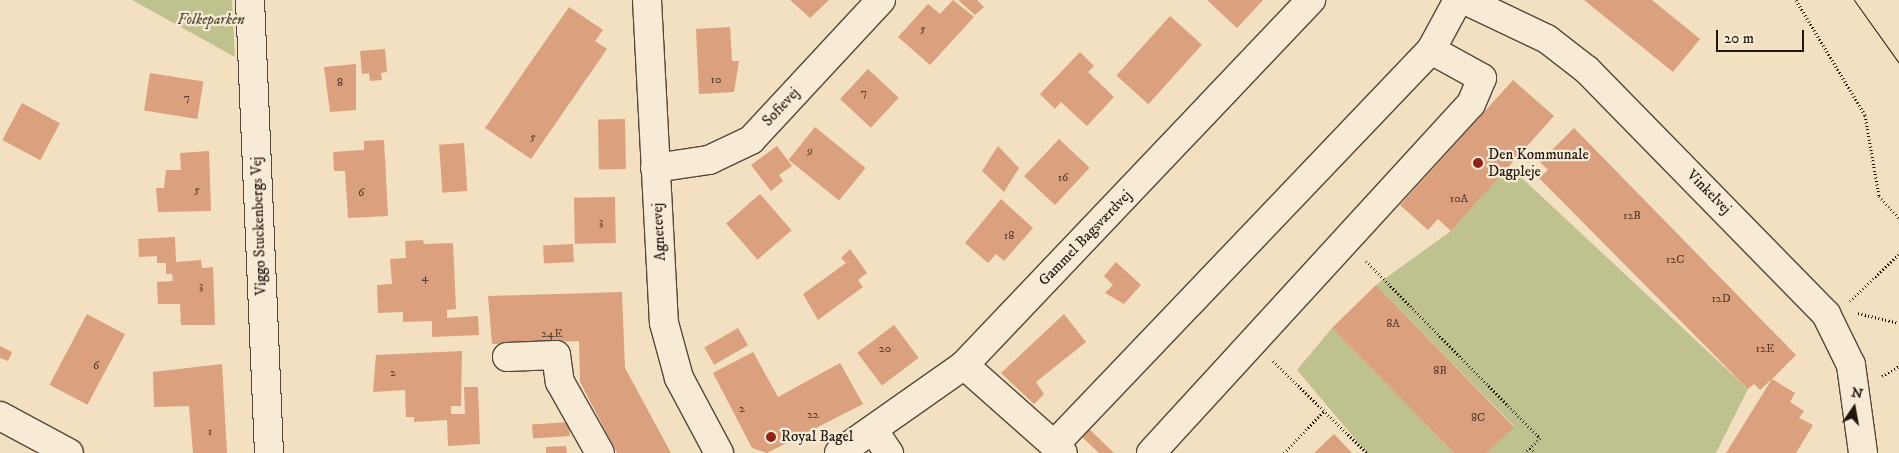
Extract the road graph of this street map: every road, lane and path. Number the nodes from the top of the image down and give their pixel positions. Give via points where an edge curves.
1 (250, 0) edge
2 (647, 0) edge
3 (881, 0) edge
4 (1311, 0) edge
5 (1458, 0) edge
6 (1465, 0) edge
7 (1796, 0) edge
8 (1431, 50) junction
9 (655, 168) junction
10 (1899, 218) edge
11 (1346, 240) junction
12 (1899, 254) edge
13 (1835, 315) junction
14 (1899, 323) edge
15 (1253, 341) junction
16 (507, 357) dead end
17 (964, 365) junction
18 (1324, 410) junction
19 (0, 416) edge
20 (882, 442) edge
21 (1530, 448) junction
22 (1058, 449) edge
23 (69, 453) edge
24 (269, 453) edge
25 (600, 453) edge
26 (719, 453) edge
27 (839, 453) edge
28 (1151, 453) edge
29 (1284, 453) edge
30 (1367, 453) edge
31 (1525, 453) edge
32 (1535, 453) edge
33 (1863, 453) edge

1 - 24 street, Viggo Stuckenbergs Vej
2 - 9 street, Agnetevej
3 - 9 street, Sofievej via 751,140 709,160
4 - 17 street, Gammel Bagsværdvej
5 - 8 street
6 - 13 street, Vinkelvej via 1546,39 1587,70
7 - 10 path via 1865,115 1879,196
8 - 11 street via 1482,78 1470,104
8 - 22 street
9 - 26 street, Agnetevej via 664,323 679,378
11 - 15 street
11 - 21 path via 1540,438
12 - 13 path
13 - 14 path
13 - 33 street, Vinkelvej via 1851,365
15 - 18 path
15 - 28 street
16 - 25 street via 556,355 560,382
17 - 20 street, Gammel Bagsværdvej
17 - 22 street
18 - 29 path
18 - 30 path
19 - 23 street
20 - 27 street, Gammel Bagsværdvej
21 - 31 path
21 - 32 path

